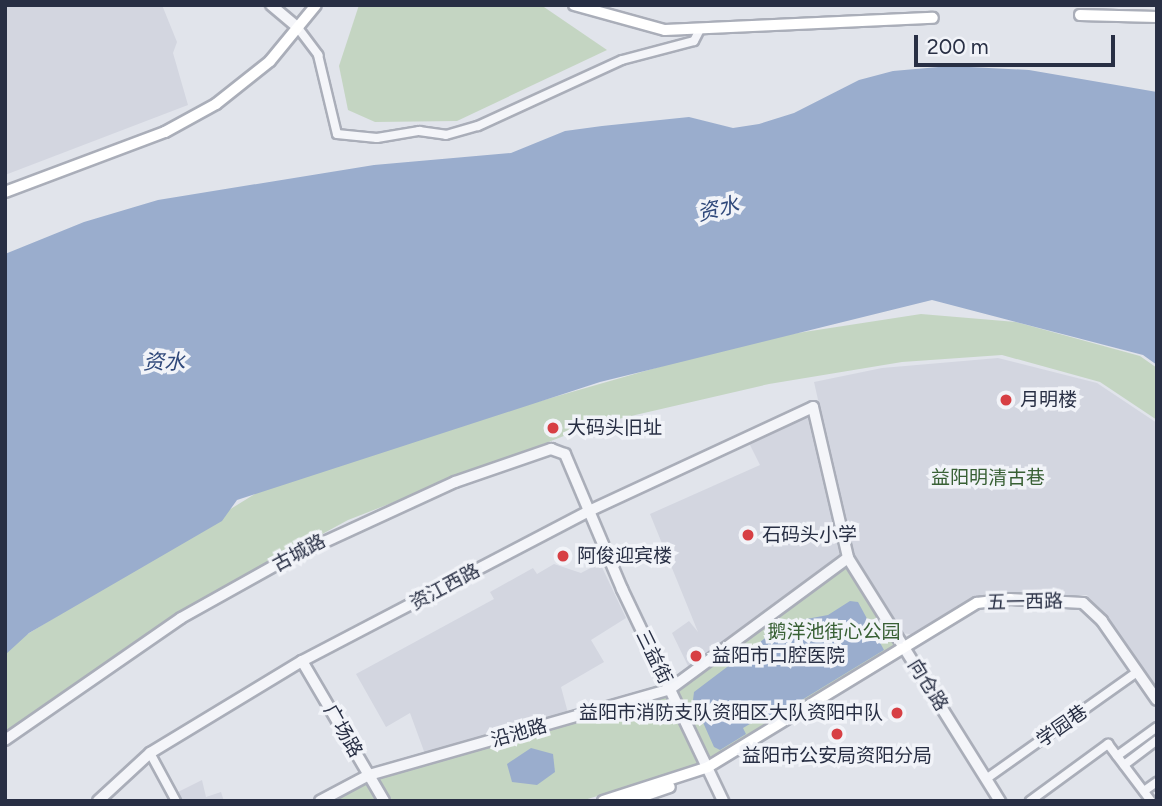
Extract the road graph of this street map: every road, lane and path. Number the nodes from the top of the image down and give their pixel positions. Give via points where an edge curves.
1 (271, 5) edge
2 (316, 5) edge
3 (574, 5) edge
4 (1080, 15) dead end
5 (1157, 17) edge
6 (933, 18) dead end
7 (298, 28) junction
8 (699, 31) junction
9 (5, 191) edge
10 (813, 407) joint
11 (589, 511) junction
12 (848, 558) junction
13 (1010, 600) joint
14 (907, 651) junction
15 (302, 662) junction
16 (1137, 673) junction
17 (670, 689) junction
18 (1157, 700) edge
19 (1157, 727) edge
20 (5, 740) edge
21 (1157, 740) edge
22 (150, 753) junction
23 (1117, 756) junction
24 (1124, 765) junction
25 (710, 770) junction
26 (369, 775) junction
27 (986, 779) junction
28 (1157, 782) edge
29 (1144, 792) junction
30 (98, 801) edge
31 (176, 801) edge
32 (320, 801) edge
33 (384, 801) edge
34 (603, 801) edge
35 (629, 801) edge
36 (723, 801) edge
37 (1000, 801) edge
38 (1030, 801) edge
39 (1151, 801) edge

1 - 7 street
2 - 7 main road
3 - 8 main road via 633,24
4 - 5 main road
6 - 8 main road
7 - 8 street via 318,55 337,134 377,138 419,131 446,135 478,126 622,60 694,41
7 - 9 main road via 243,85 191,119
10 - 11 street, 资江西路
10 - 12 street, 向仓路
11 - 15 street, 资江西路
11 - 17 street, 三益街
11 - 20 street, 古城路 via 560,451 543,452 455,482 339,532 181,618
12 - 14 street, 向仓路
12 - 17 street, 沿池路
13 - 14 main road, 五一西路 via 977,603
13 - 16 street, 五一西路 via 1083,603
14 - 25 main road, 五一西路
14 - 27 street, 向仓路
15 - 22 street, 资江西路
15 - 26 street, 广场路
16 - 18 street, 五一西路
16 - 27 street, 学园巷
17 - 25 street, 三益街
17 - 26 street, 沿池路
19 - 23 street
21 - 24 street
22 - 30 street, 资江西路
22 - 31 street
23 - 24 street
23 - 38 street via 1108,744
24 - 29 street
25 - 34 main road, 五一西路
25 - 35 main road
25 - 36 street, 三益街
26 - 32 street, 沿池路
26 - 33 street, 广场路
27 - 37 street, 向仓路
28 - 29 street
29 - 39 street

